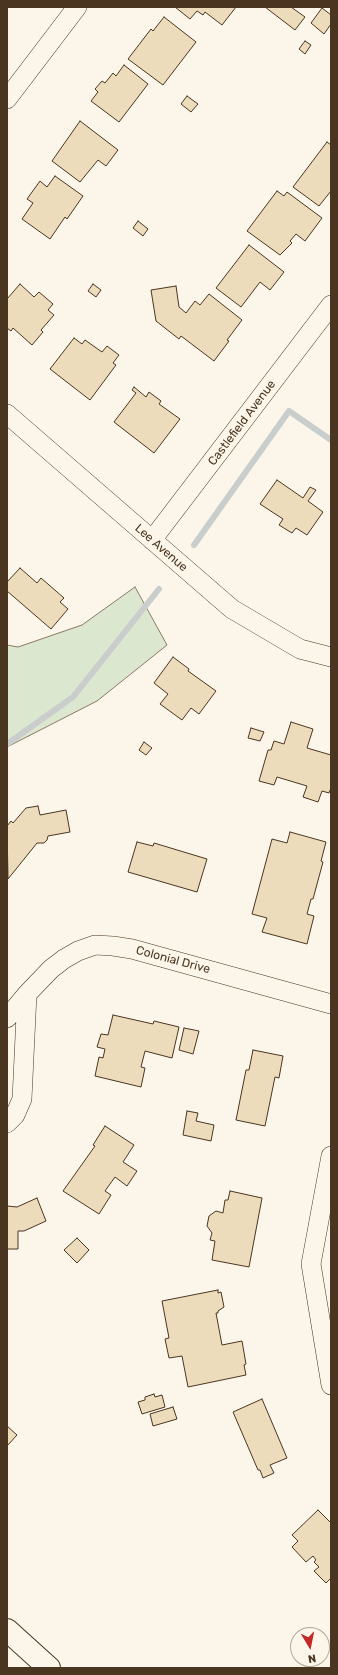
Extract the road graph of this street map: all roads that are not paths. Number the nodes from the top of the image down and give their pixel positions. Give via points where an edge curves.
1 (77, 7) edge
2 (7, 99) edge
3 (331, 305) edge
4 (7, 414) edge
5 (152, 540) junction
6 (331, 657) edge
7 (27, 994) junction
8 (331, 1004) edge
9 (7, 1018) edge
10 (7, 1123) edge
11 (331, 1156) edge
12 (331, 1385) edge
13 (7, 1630) edge
14 (49, 1668) edge

1 - 2 street
3 - 5 street, Castlefield Avenue
4 - 5 street, Lee Avenue
5 - 6 street, Lee Avenue via 232,608 300,649
7 - 8 street, Colonial Drive via 64,959 95,945 132,949
7 - 9 street, Colonial Drive
7 - 10 street via 22,1098 15,1115
11 - 12 street via 311,1264
13 - 14 main road

